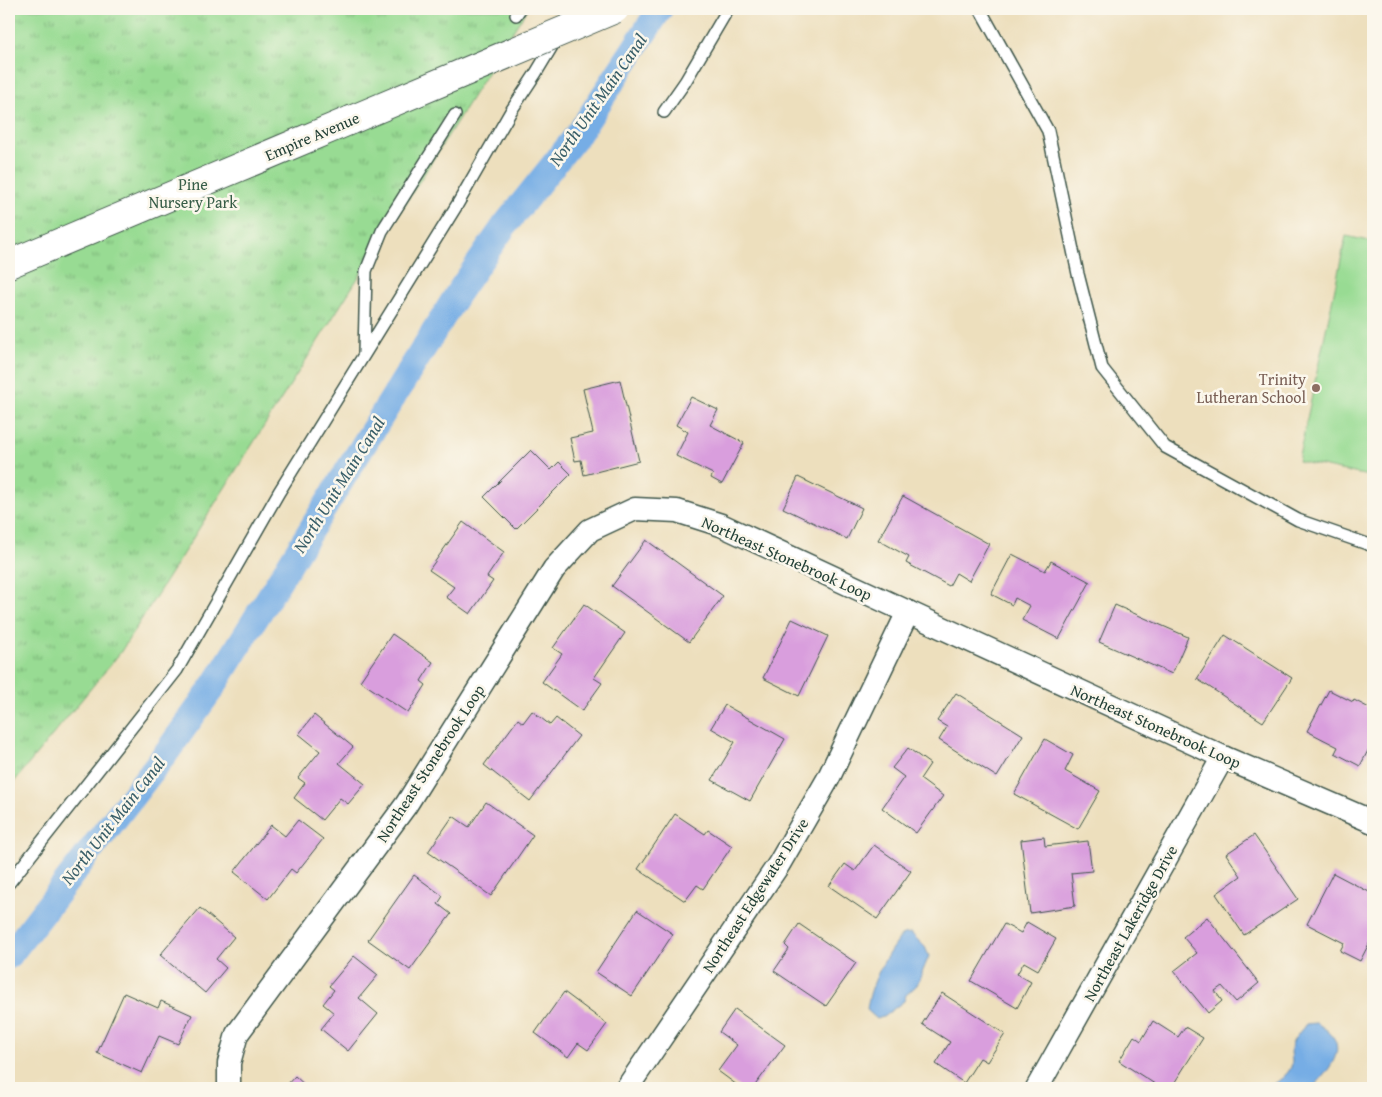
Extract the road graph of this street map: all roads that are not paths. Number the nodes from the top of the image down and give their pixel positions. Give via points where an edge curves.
1 (615, 9) edge
2 (728, 9) edge
3 (980, 9) edge
4 (569, 17) dead end
5 (664, 112) dead end
6 (455, 115) dead end
7 (9, 264) edge
8 (364, 355) junction
9 (1373, 546) edge
10 (908, 612) junction
11 (1224, 757) junction
12 (1373, 822) edge
13 (9, 883) edge
14 (230, 1088) edge
15 (627, 1088) edge
16 (1037, 1088) edge

1 - 7 highway, Empire Avenue, bridge
2 - 5 lane
3 - 9 lane via 1048,131 1078,274 1102,368 1165,448 1298,520
4 - 8 lane
6 - 8 lane via 382,231 366,271
8 - 13 lane via 279,492 177,670
10 - 11 street, Northeast Stonebrook Loop
10 - 14 street, Northeast Stonebrook Loop via 722,525 677,511 635,508 590,530 554,569 406,805 237,1034 230,1063
10 - 15 street, Northeast Edgewater Drive via 828,779 779,864
11 - 12 street, Northeast Stonebrook Loop
11 - 16 street, Northeast Lakeridge Drive

